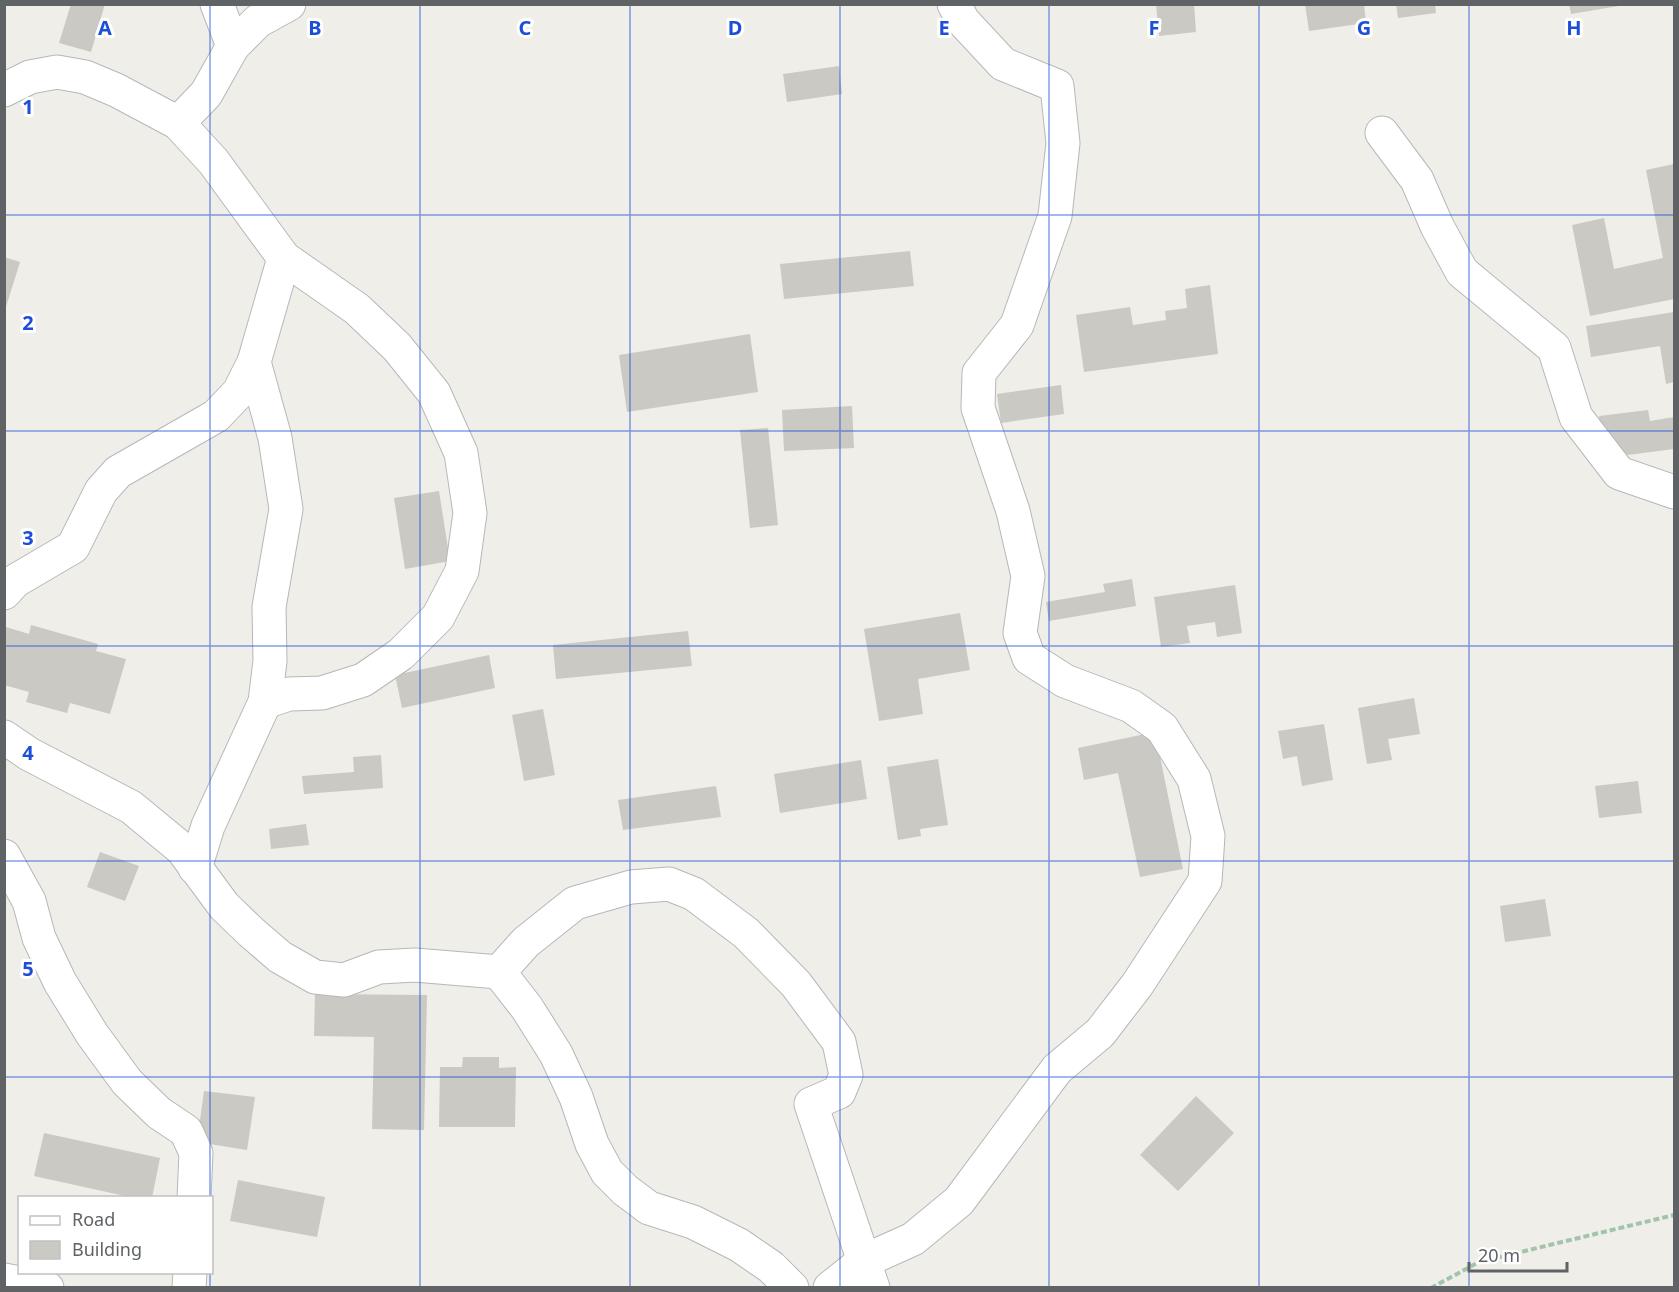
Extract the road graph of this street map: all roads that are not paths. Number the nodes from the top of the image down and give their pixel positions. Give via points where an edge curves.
1 (216, 4) edge
2 (289, 4) edge
3 (954, 4) edge
4 (233, 46) junction
5 (4, 90) edge
6 (178, 123) junction
7 (1382, 133) dead end
8 (284, 258) junction
9 (254, 362) junction
10 (1674, 492) edge
11 (4, 593) edge
12 (265, 702) junction
13 (4, 737) edge
14 (4, 856) edge
15 (195, 868) junction
16 (499, 972) junction
17 (194, 1196) edge
18 (869, 1274) edge
19 (4, 1280) edge
20 (47, 1287) edge
21 (792, 1287) edge
22 (830, 1287) edge

1 - 4 street
2 - 4 street via 258,21
3 - 18 street via 963,21 1003,64 1057,86 1063,143 1055,216 1017,325 979,373 978,408 1013,511 1028,576 1020,633 1029,658 1065,681 1131,706 1162,728 1194,779 1208,836 1205,881 1137,985 1100,1033 1057,1068 959,1201
4 - 6 street via 206,94
5 - 6 street via 30,77 57,72 85,76
6 - 8 street via 213,161
7 - 10 street via 1417,180 1462,272 1554,348 1576,417 1619,473
8 - 9 street
8 - 12 street via 357,309 397,347 434,393 461,453 470,513 462,571 438,617 401,654 363,680 322,693 289,694
9 - 11 street via 239,392 216,416 117,472 101,491 73,547 15,581
9 - 12 street via 275,438 286,509 269,607 270,660
12 - 15 street via 208,826
13 - 15 street via 28,754 131,807 182,849
14 - 17 street via 29,902 39,938 60,982 92,1034 127,1082 159,1113 186,1131 196,1153
15 - 16 street via 224,906 251,932 280,957 315,977 344,980 379,968 415,965
16 - 18 street via 526,942 575,903 631,887 669,884 694,894 746,933 796,984 839,1042 846,1075 839,1092 811,1104
16 - 21 street via 556,1054 607,1172 649,1208 693,1222 739,1245
18 - 22 street
19 - 20 street

